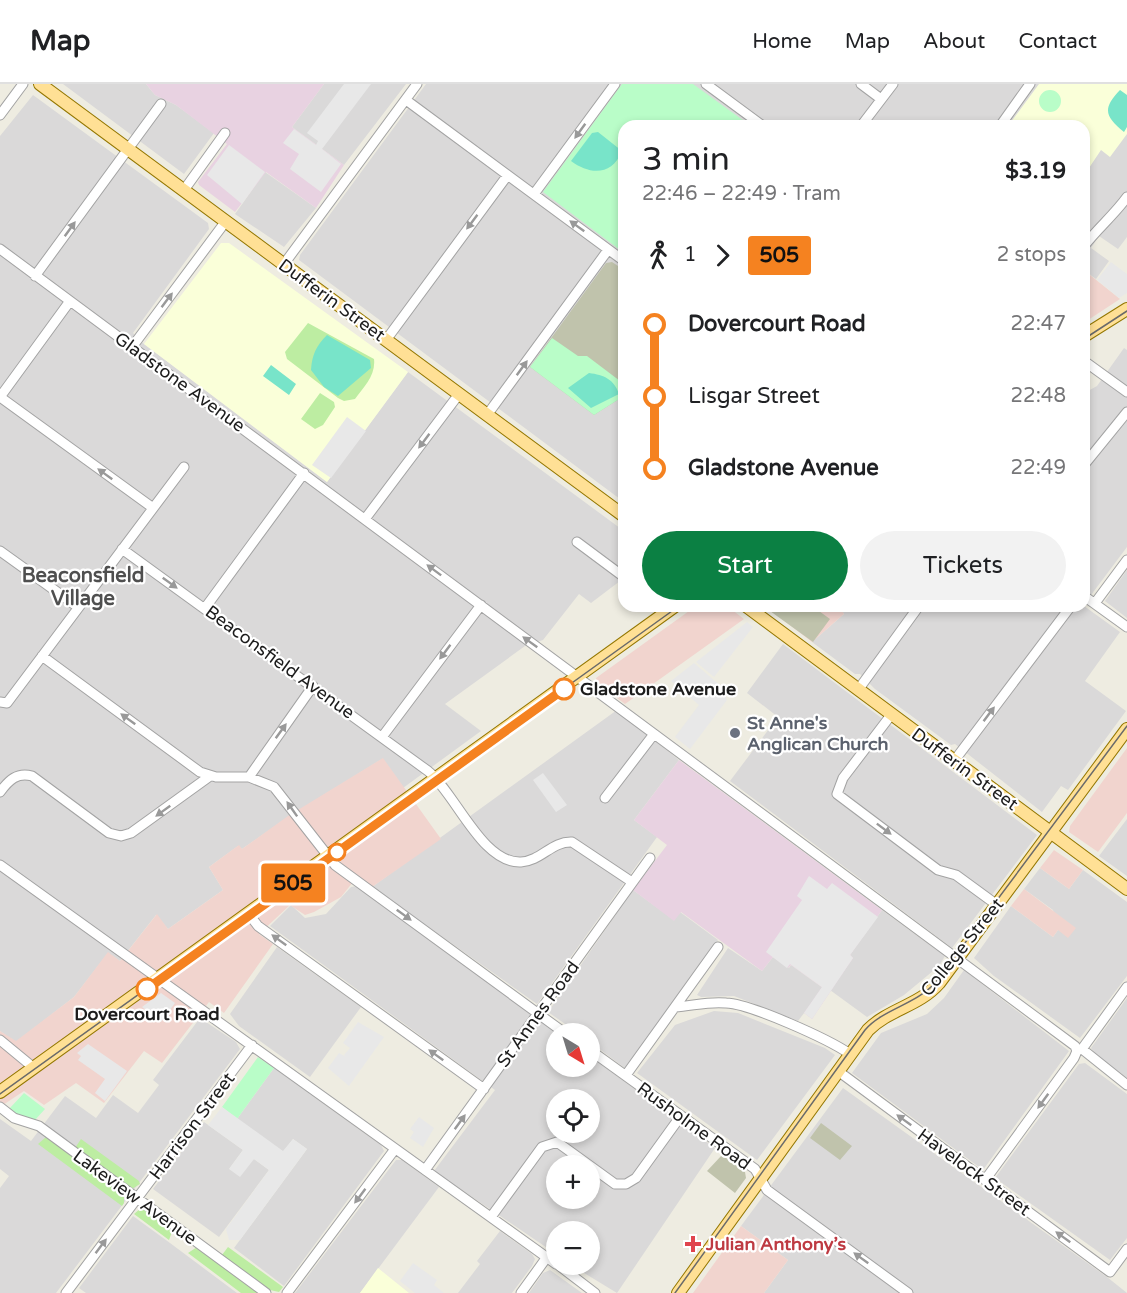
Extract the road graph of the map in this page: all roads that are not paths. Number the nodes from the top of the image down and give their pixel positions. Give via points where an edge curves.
1 (23, 84) edge
2 (40, 84) edge
3 (417, 84) edge
4 (615, 84) edge
5 (706, 84) edge
6 (861, 84) edge
7 (893, 84) edge
8 (1030, 84) edge
9 (881, 99) junction
10 (406, 100) junction
11 (162, 104) dead end
12 (0, 115) edge
13 (755, 120) edge
14 (865, 120) edge
15 (1004, 120) edge
16 (225, 133) dead end
17 (129, 149) junction
18 (507, 176) junction
19 (184, 190) junction
20 (534, 194) junction
21 (1127, 196) edge
22 (226, 221) junction
23 (1090, 238) edge
24 (0, 249) edge
25 (608, 250) junction
26 (618, 257) edge
27 (284, 264) junction
28 (36, 276) junction
29 (70, 301) junction
30 (1127, 309) edge
31 (1090, 332) edge
32 (386, 340) junction
33 (132, 347) junction
34 (1090, 365) edge
35 (1127, 392) edge
36 (459, 394) junction
37 (0, 397) edge
38 (1127, 412) edge
39 (487, 415) junction
40 (1090, 458) edge
41 (184, 467) dead end
42 (304, 473) junction
43 (153, 508) junction
44 (618, 512) edge
45 (366, 519) junction
46 (577, 542) dead end
47 (122, 549) junction
48 (0, 551) edge
49 (1127, 560) edge
50 (618, 573) edge
51 (1090, 600) edge
52 (1095, 603) junction
53 (481, 605) junction
54 (78, 607) junction
55 (205, 608) junction
56 (663, 612) edge
57 (754, 612) edge
58 (916, 612) edge
59 (1066, 612) edge
60 (1127, 627) edge
61 (42, 656) junction
62 (577, 676) junction
63 (313, 686) junction
64 (858, 690) junction
65 (4, 703) edge
66 (891, 715) junction
67 (1127, 729) edge
68 (654, 734) junction
69 (382, 737) junction
70 (954, 761) junction
71 (210, 776) junction
72 (249, 777) junction
73 (436, 778) junction
74 (0, 792) edge
75 (605, 798) dead end
76 (1051, 832) junction
77 (327, 856) junction
78 (650, 858) dead end
79 (0, 865) edge
80 (632, 882) junction
81 (1127, 889) edge
82 (997, 905) junction
83 (248, 913) junction
84 (718, 947) dead end
85 (958, 957) junction
86 (158, 978) junction
87 (1127, 987) edge
88 (675, 1007) junction
89 (538, 1014) junction
90 (551, 1023) edge
91 (0, 1040) edge
92 (252, 1045) junction
93 (1080, 1050) junction
94 (850, 1054) junction
95 (600, 1057) edge
96 (34, 1068) junction
97 (837, 1071) junction
98 (626, 1075) junction
99 (1127, 1085) edge
100 (484, 1089) junction
101 (0, 1092) edge
102 (0, 1107) edge
103 (680, 1117) junction
104 (395, 1149) junction
105 (425, 1170) junction
106 (760, 1179) junction
107 (985, 1180) junction
108 (137, 1199) junction
109 (491, 1217) junction
110 (1127, 1249) edge
111 (546, 1256) edge
112 (546, 1258) edge
113 (571, 1275) edge
114 (66, 1293) edge
115 (266, 1293) edge
116 (287, 1293) edge
117 (521, 1293) edge
118 (595, 1293) edge
119 (678, 1293) edge
120 (908, 1293) edge

1 - 12 street
2 - 17 main road, Dufferin Street
3 - 10 street
4 -> 20 street
5 - 13 street
6 - 9 street
7 - 9 street
8 - 15 street
9 - 14 street
10 - 18 street
10 - 27 street
11 - 17 street
16 - 19 street
17 - 19 main road, Dufferin Street
28 -> 17 street
18 - 20 street
18 -> 32 street
19 - 22 main road, Dufferin Street
25 -> 20 street
21 - 23 street
22 - 27 main road, Dufferin Street
33 -> 22 street
24 - 28 street, Gladstone Avenue
25 - 26 street
39 -> 25 street
27 - 32 main road, Dufferin Street
28 - 29 street, Gladstone Avenue
29 - 33 street, Gladstone Avenue
29 - 37 street
30 - 31 main road
32 - 36 main road, Dufferin Street
33 - 42 street, Gladstone Avenue
34 - 35 street
36 - 39 main road, Dufferin Street
36 -> 45 street
43 -> 37 street
38 - 40 street
39 - 44 main road, Dufferin Street
41 - 43 street
42 - 45 street, Gladstone Avenue
42 - 55 street
43 - 47 street
53 -> 45 street, Gladstone Avenue
46 - 50 street
47 - 54 street
47 -> 55 street, Beaconsfield Avenue
48 - 54 street
49 - 52 street
51 - 52 street
52 - 60 street
62 -> 53 street, Gladstone Avenue
53 -> 69 street
54 - 61 street
55 - 63 street, Beaconsfield Avenue
56 - 62 main road
57 - 64 main road, Dufferin Street
58 - 64 street
70 -> 59 street
61 - 65 street
71 -> 61 street
62 - 68 street, Gladstone Avenue
62 - 73 main road
63 - 69 street, Beaconsfield Avenue
72 -> 63 street
64 - 66 main road, Dufferin Street
66 - 70 main road, Dufferin Street
66 -> 82 street via 843,778 837,794 938,870 956,875
67 - 76 main road, College Street
68 - 75 street
68 - 85 street, Gladstone Avenue
69 - 73 street, Beaconsfield Avenue
70 - 76 main road, Dufferin Street
71 - 72 street
71 -> 74 street via 137,830 121,836 110,833 32,776 13,778
77 -> 72 street via 280,793
73 - 77 main road
73 - 80 street, Beaconsfield Avenue via 499,857 526,862 560,843 572,842
76 - 81 main road, Dufferin Street
76 - 82 main road, College Street
77 - 83 main road
77 -> 89 street
78 - 80 street, St Annes Road
79 - 86 street
80 - 89 street, St Annes Road
82 - 85 main road, College Street
83 - 86 main road
100 -> 83 street via 258,926
84 - 88 street
85 - 93 street, Gladstone Avenue
85 - 94 main road, College Street via 930,992 873,1025
86 - 92 street
86 - 96 main road
87 - 93 street
88 - 94 street via 718,1002 738,1005 831,1041
88 - 98 street
89 - 90 street
89 - 100 street, St Annes Road
91 - 96 street
92 - 104 street
92 - 108 street, Harrison Street
93 - 99 street, Gladstone Avenue
93 -> 107 street
94 - 97 main road, College Street
95 - 98 street, Rusholme Road
96 - 101 main road
97 - 106 main road, College Street
107 -> 97 street, Havelock Street
98 - 103 street, Rusholme Road
105 -> 100 street, St Annes Road
102 - 108 street, Lakeview Avenue via 21,1121 39,1126
103 - 106 street, Rusholme Road via 755,1169
103 - 109 street via 636,1178 626,1184 611,1182 557,1142 548,1143
104 - 105 street
104 -> 116 street
105 - 109 street
106 - 119 main road, College Street
120 -> 106 street, Rusholme Road via 766,1190
110 -> 107 street, Havelock Street via 1110,1272
114 -> 108 street, Harrison Street
108 - 115 street, Lakeview Avenue
109 - 111 street
112 - 117 street
113 - 118 street

